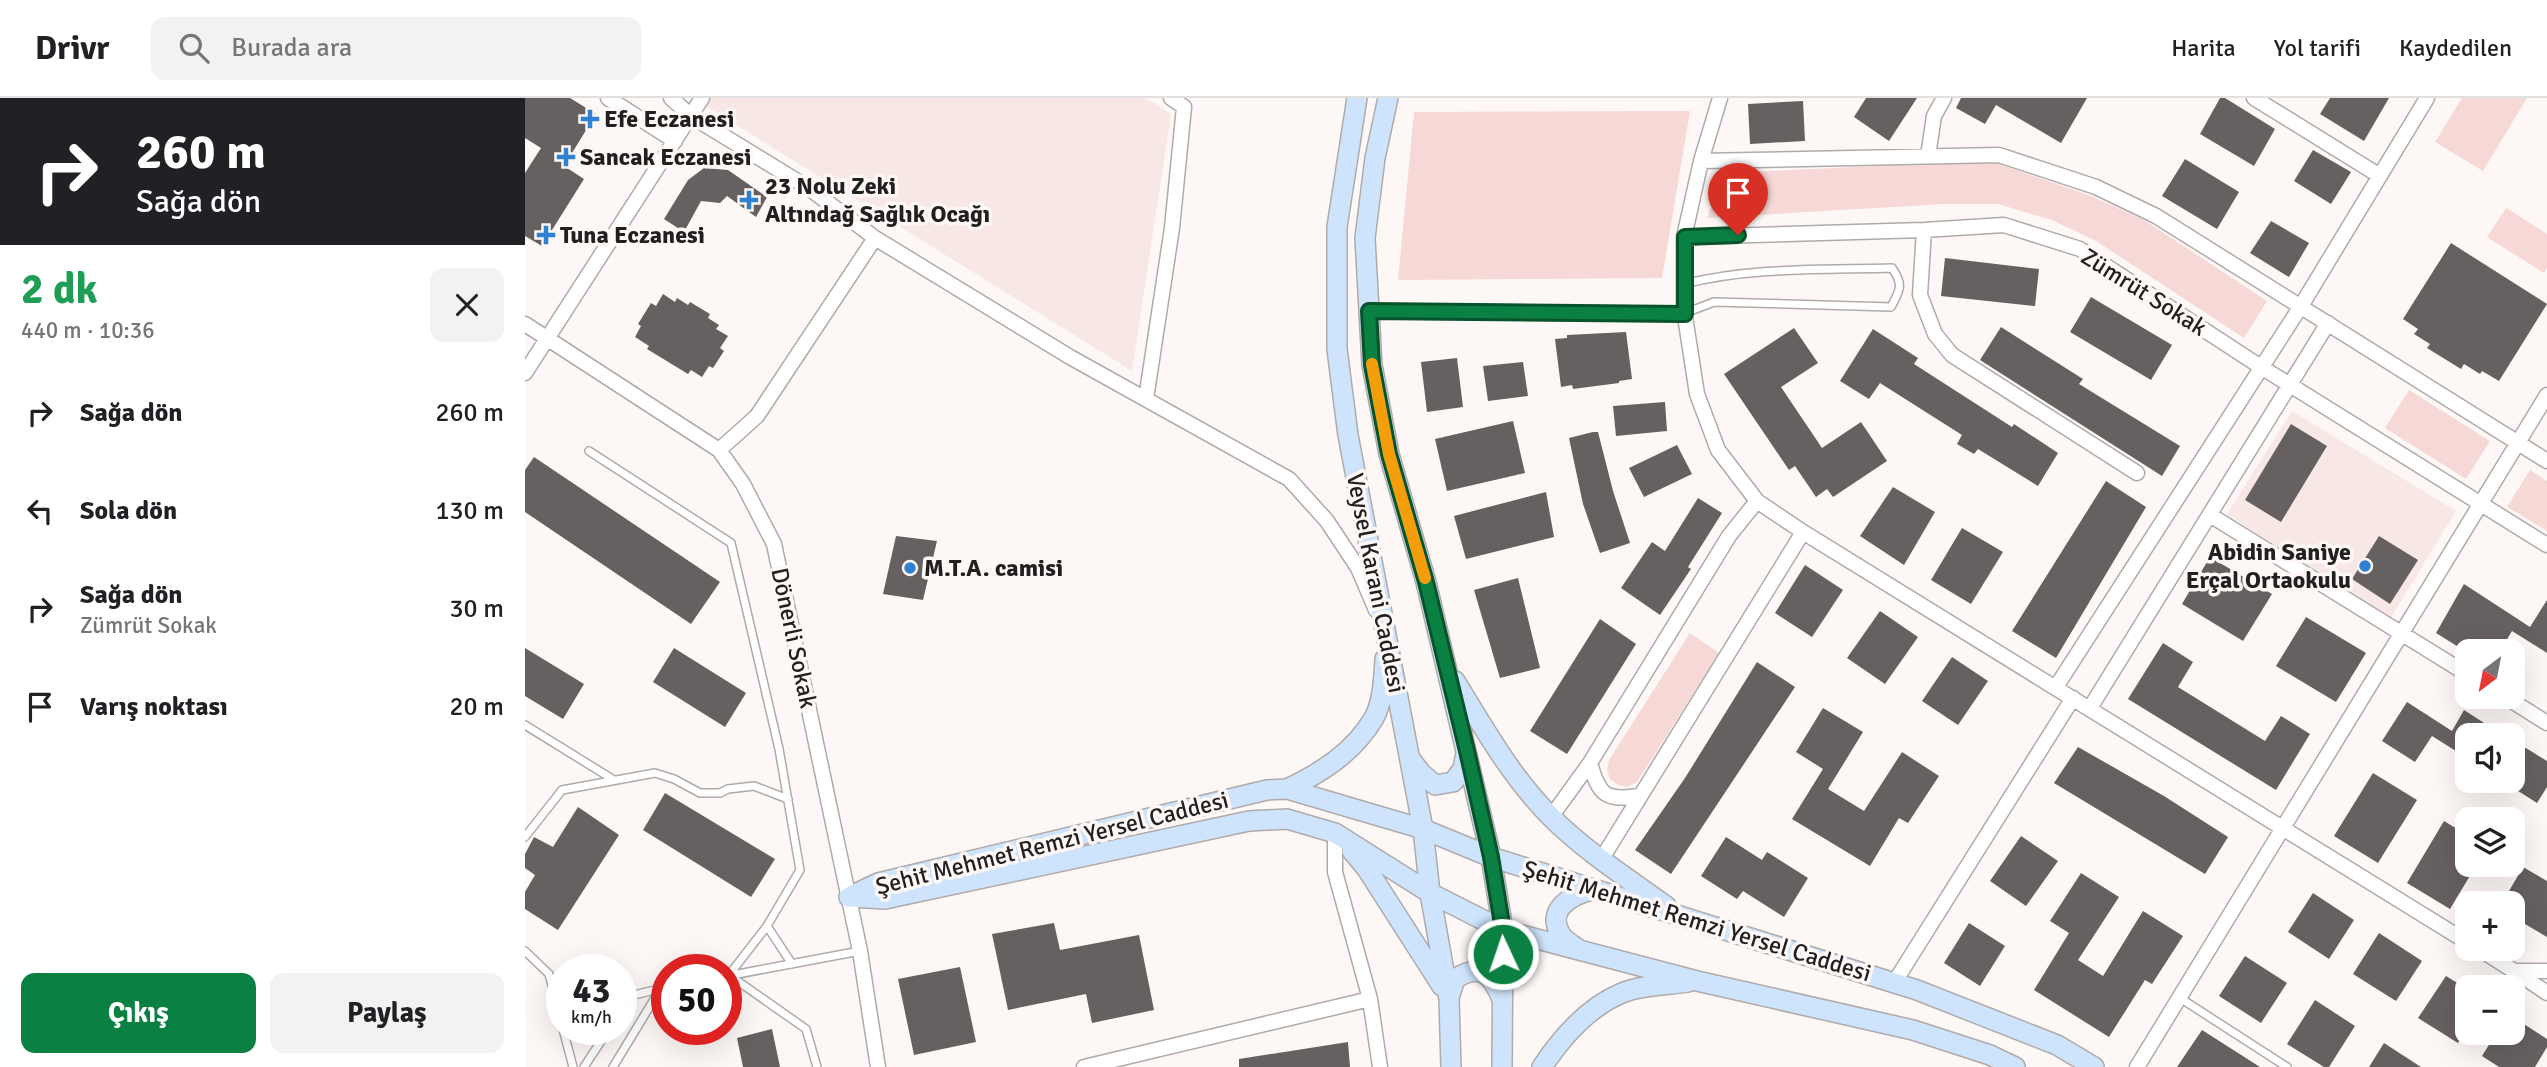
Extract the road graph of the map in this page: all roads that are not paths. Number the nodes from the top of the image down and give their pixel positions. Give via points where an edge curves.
1 (608, 98) edge
2 (671, 98) edge
3 (702, 98) edge
4 (1171, 98) edge
5 (1357, 98) edge
6 (1388, 98) edge
7 (1720, 98) edge
8 (1944, 98) edge
9 (2253, 98) edge
10 (2427, 98) edge
11 (691, 116) junction
12 (675, 141) junction
13 (1928, 156) junction
14 (1701, 161) junction
15 (2380, 176) junction
16 (1924, 230) junction
17 (1685, 237) junction
18 (875, 238) junction
19 (1684, 284) junction
20 (2301, 306) junction
21 (1369, 311) junction
22 (1685, 314) junction
23 (2328, 323) junction
24 (525, 324) edge
25 (547, 338) junction
26 (2261, 367) junction
27 (525, 373) edge
28 (2290, 385) junction
29 (2547, 395) edge
30 (1146, 399) junction
31 (2518, 443) junction
32 (719, 450) junction
33 (589, 451) dead end
34 (2547, 461) edge
35 (2137, 473) dead end
36 (1757, 501) junction
37 (2481, 505) junction
38 (2210, 515) junction
39 (1803, 532) junction
40 (2547, 545) edge
41 (2402, 634) junction
42 (1387, 637) junction
43 (1445, 664) junction
44 (2455, 667) edge
45 (2056, 687) junction
46 (2073, 698) junction
47 (2090, 708) junction
48 (2525, 709) edge
49 (2547, 723) edge
50 (525, 725) edge
51 (1467, 751) junction
52 (1409, 756) junction
53 (1590, 763) junction
54 (614, 780) junction
55 (1287, 789) junction
56 (1639, 796) junction
57 (787, 799) junction
58 (1551, 817) junction
59 (2284, 828) junction
60 (1423, 829) junction
61 (1335, 833) junction
62 (525, 837) edge
63 (1491, 857) junction
64 (1601, 860) junction
65 (1592, 890) junction
66 (1430, 893) junction
67 (849, 897) junction
68 (1678, 915) junction
69 (767, 926) junction
70 (1503, 930) junction
71 (2455, 935) edge
72 (1580, 950) junction
73 (525, 951) edge
74 (860, 951) junction
75 (742, 958) edge
76 (2498, 961) edge
77 (792, 964) junction
78 (546, 971) edge
79 (2514, 971) junction
80 (2547, 971) edge
81 (742, 973) edge
82 (1697, 981) junction
83 (1894, 983) junction
84 (742, 986) edge
85 (2547, 993) edge
86 (2180, 998) junction
87 (1370, 999) junction
88 (1449, 999) junction
89 (1503, 1000) junction
90 (651, 1007) edge
91 (567, 1045) edge
92 (599, 1045) edge
93 (1114, 1064) edge
94 (573, 1067) edge
95 (585, 1067) edge
96 (613, 1067) edge
97 (817, 1067) edge
98 (878, 1067) edge
99 (1084, 1067) edge
100 (1380, 1067) edge
101 (1451, 1067) edge
102 (1502, 1067) edge
103 (1542, 1067) edge
104 (2015, 1067) edge
105 (2094, 1067) edge
106 (2137, 1067) edge
107 (2287, 1067) edge

1 - 12 street
2 - 11 street
3 - 11 street
4 - 30 street via 1184,107 1172,228
5 - 42 main road, Veysel Karani Caddesi via 1337,227 1337,349 1348,435
6 - 21 main road, Veysel Karani Caddesi via 1365,238
7 - 14 street
8 - 13 street via 1934,116
9 - 15 street
10 - 15 street
11 - 12 street
11 - 18 street via 810,189
12 - 25 street
13 - 14 street
13 - 20 street via 1999,155 2096,187 2156,216
14 - 17 street
15 - 20 street
16 - 17 street, Zümrüt Sokak
16 - 26 street, Zümrüt Sokak via 2004,225 2080,249
16 - 35 street via 1920,295 1935,334 1952,355
17 - 19 street
18 - 30 street
18 - 32 street via 757,416
19 - 22 street
19 - 22 lane via 1771,271 1892,268 1900,279 1891,307 1714,302
20 - 23 street
20 - 26 street
21 - 22 street
21 - 43 main road, Veysel Karani Caddesi via 1372,365 1389,454
22 - 36 street via 1697,394 1718,450
23 - 28 street
23 - 31 street
24 - 25 street, Dönerli Sokak
25 - 27 street
25 - 32 street, Dönerli Sokak
26 - 28 street, Zümrüt Sokak
26 - 45 street
28 - 37 street, Zümrüt Sokak
28 - 38 street
29 - 31 street
30 - 42 street via 1289,479 1327,522 1357,568
31 - 34 street
31 - 37 street
32 - 67 street, Dönerli Sokak via 743,484 774,544
33 - 57 lane via 731,543
36 - 39 street
36 - 53 street via 1729,536
37 - 40 street, Zümrüt Sokak
37 - 41 street
38 - 41 street
38 - 47 street
39 - 45 street
39 - 56 street
41 - 44 street
41 - 59 street
42 - 52 main road, Veysel Karani Caddesi
42 - 55 main road via 1375,716 1347,752 1323,772
43 - 51 main road, Veysel Karani Caddesi
43 - 58 main road via 1504,762
45 - 46 street
46 - 47 street
46 - 83 street
47 - 59 street
48 - 49 street
50 - 54 lane
51 - 52 main road via 1463,769 1453,782 1435,785
51 - 63 main road, Veysel Karani Caddesi
52 - 60 main road, Veysel Karani Caddesi
53 - 56 street via 1596,785 1605,796
53 - 58 street
54 - 57 lane via 655,773 700,793 754,786
54 - 62 lane via 562,790
55 - 60 main road, Şehit Mehmet Remzi Yersel Caddesi
55 - 67 main road, Şehit Mehmet Remzi Yersel Caddesi via 1267,790 878,883
56 - 64 street
57 - 69 lane via 800,870
58 - 64 main road
59 - 71 street
59 - 86 street
60 - 63 main road, Şehit Mehmet Remzi Yersel Caddesi
60 - 66 main road, Veysel Karani Caddesi
61 - 66 main road, Şehit Mehmet Remzi Yersel Caddesi
61 - 67 main road, Şehit Mehmet Remzi Yersel Caddesi via 1287,819 1249,821 885,899
61 - 87 street via 1335,872
61 - 88 main road via 1367,869
63 - 65 main road, Şehit Mehmet Remzi Yersel Caddesi
63 - 70 main road, Veysel Karani Caddesi
64 - 68 main road
65 - 68 main road, Şehit Mehmet Remzi Yersel Caddesi
65 - 72 main road via 1574,894 1560,905 1556,920 1562,936
66 - 70 main road, Şehit Mehmet Remzi Yersel Caddesi
66 - 88 main road, Veysel Karani Caddesi
67 - 74 street, Dönerli Sokak
68 - 83 main road, Şehit Mehmet Remzi Yersel Caddesi
69 - 75 lane
69 - 77 lane
70 - 72 main road, Şehit Mehmet Remzi Yersel Caddesi
70 - 89 main road, Veysel Karani Caddesi
72 - 82 main road, Şehit Mehmet Remzi Yersel Caddesi
73 - 78 lane
74 - 77 lane
74 - 98 street, Dönerli Sokak
76 - 79 street
77 - 81 lane
79 - 80 street
79 - 85 street
82 - 103 main road via 1624,992 1587,1014
82 - 104 main road, Şehit Mehmet Remzi Yersel Caddesi via 1913,1030
83 - 105 main road, Şehit Mehmet Remzi Yersel Caddesi via 2057,1045
84 - 97 lane via 806,1029
86 - 106 street
86 - 107 lane
87 - 93 street
87 - 100 street
88 - 89 main road via 1455,979 1467,971 1482,971
88 - 101 main road, Veysel Karani Caddesi
89 - 102 main road, Veysel Karani Caddesi
90 - 96 lane
91 - 94 lane
92 - 95 lane
93 - 99 street

